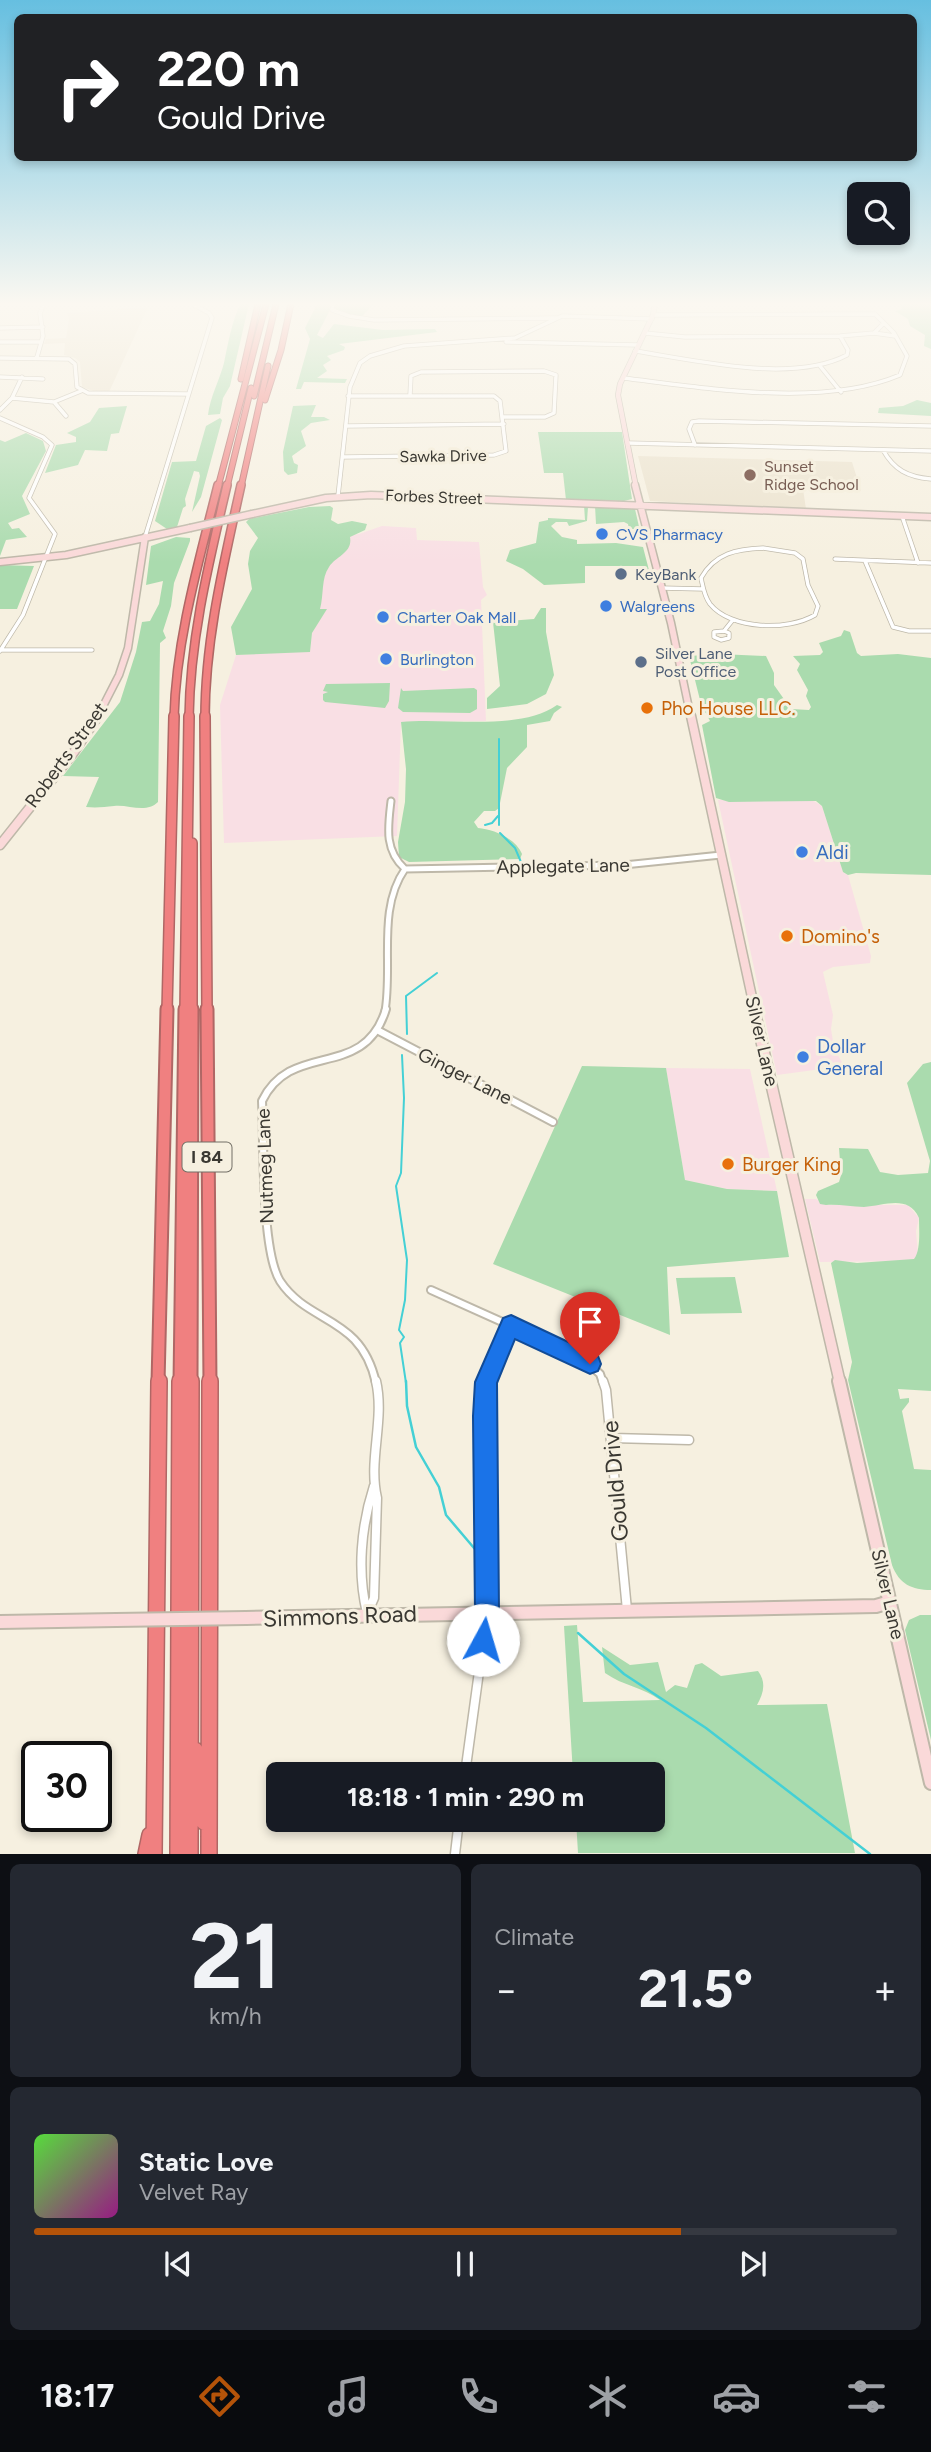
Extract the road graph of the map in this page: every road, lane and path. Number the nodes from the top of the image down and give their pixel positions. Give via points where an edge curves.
1 (16, 391) edge
2 (81, 391) joint
3 (189, 391) edge
4 (238, 391) edge
5 (245, 391) edge
6 (247, 391) edge
7 (250, 391) edge
8 (252, 391) edge
9 (262, 391) edge
10 (269, 391) edge
11 (349, 391) edge
12 (410, 391) edge
13 (555, 391) edge
14 (619, 391) edge
15 (750, 391) edge
16 (851, 391) edge
17 (841, 392) joint
18 (188, 394) junction
19 (410, 395) junction
20 (348, 396) junction
21 (12, 398) junction
22 (54, 402) junction
23 (0, 410) edge
24 (238, 413) junction
25 (66, 416) dead end
26 (503, 417) junction
27 (0, 418) edge
28 (255, 423) junction
29 (504, 424) junction
30 (346, 426) junction
31 (931, 426) edge
32 (628, 443) junction
33 (695, 445) junction
34 (884, 450) junction
35 (931, 451) edge
36 (342, 457) junction
37 (931, 479) edge
38 (338, 496) junction
39 (639, 504) junction
40 (902, 516) junction
41 (931, 517) edge
42 (145, 537) junction
43 (48, 558) junction
44 (835, 559) dead end
45 (865, 561) junction
46 (0, 562) edge
47 (918, 563) junction
48 (931, 563) edge
49 (662, 589) junction
50 (703, 589) junction
51 (732, 621) junction
52 (724, 631) dead end
53 (931, 631) edge
54 (92, 650) dead end
55 (1, 651) edge
56 (391, 801) dead end
57 (0, 845) edge
58 (721, 855) junction
59 (405, 869) junction
60 (377, 1030) junction
61 (553, 1122) dead end
62 (431, 1290) dead end
63 (511, 1326) junction
64 (612, 1438) junction
65 (689, 1440) dead end
66 (890, 1602) junction
67 (627, 1610) junction
68 (487, 1613) junction
69 (367, 1614) junction
70 (0, 1622) edge
71 (190, 1728) junction
72 (467, 1762) edge
73 (931, 1783) edge
74 (154, 1817) junction
75 (458, 1832) edge
76 (146, 1853) edge
77 (154, 1853) edge
78 (178, 1853) edge
79 (190, 1853) edge
80 (208, 1853) edge
81 (455, 1853) edge

1 - 21 street
2 - 18 street
2 - 22 street
3 - 18 street
4 - 24 highway
5 - 24 highway, I 84
6 - 24 highway
7 - 78 highway via 202,590 189,681
8 - 71 highway via 206,597 195,680
9 - 28 highway, I 84
10 - 28 highway
11 - 20 street
12 - 19 street
13 - 26 street via 554,413
14 - 32 main road, Silver Lane
15 - 17 street
16 - 17 street
18 - 42 street
19 - 20 street
19 - 26 street via 494,396 500,401
20 - 30 street
21 - 22 street
21 - 23 street
22 - 25 street
24 - 74 highway, I 84 via 190,593 175,697 157,1444
26 - 29 street, Sawka Drive
27 - 43 street via 52,445 29,498 55,534
28 - 80 highway, I 84 via 213,614 205,692 211,1541
29 - 30 street
29 - 36 street, Sawka Drive via 506,451 500,454
30 - 36 street
31 - 33 street via 699,421 692,422 689,429
32 - 33 street
32 - 39 main road, Silver Lane
33 - 34 street
34 - 35 street
34 - 37 street via 889,463 901,472
36 - 38 street
38 - 39 main road, Forbes Street
38 - 42 main road, Forbes Street, bridge
39 - 40 main road, Forbes Street
39 - 49 main road, Silver Lane
40 - 41 main road, Forbes Street
40 - 47 street
42 - 43 main road, Forbes Street
42 - 57 main road, Roberts Street via 128,648 116,683 96,720
43 - 46 main road, Forbes Street
43 - 55 street
44 - 45 street
45 - 47 street
45 - 53 street via 893,626
47 - 48 street
49 - 50 street
49 - 58 main road, Silver Lane
50 - 51 street via 715,611
50 - 51 street via 704,571 723,554 763,548 800,556 818,606 815,614 784,624
51 - 52 street
54 - 55 street
56 - 59 street via 390,854
58 - 59 street, Applegate Lane via 624,865
58 - 66 main road, Silver Lane
59 - 60 street via 390,891 388,992
60 - 61 street, Ginger Lane
60 - 69 street, Nutmeg Lane via 356,1050 275,1076 262,1101 274,1270 289,1293 344,1327 365,1348 377,1374 374,1598
62 - 63 street, Gould Drive
63 - 64 street, Gould Drive via 582,1358 600,1374
63 - 68 street via 484,1390
64 - 65 street
64 - 67 street, Gould Drive
66 - 67 main road, Simmons Road via 876,1606
66 - 73 main road, Silver Lane
67 - 68 main road, Simmons Road
68 - 69 main road, Simmons Road
68 - 72 street
69 - 70 main road, Simmons Road, bridge
71 - 79 highway
71 - 80 highway
74 - 76 highway
74 - 77 highway, I 84
75 - 81 street

